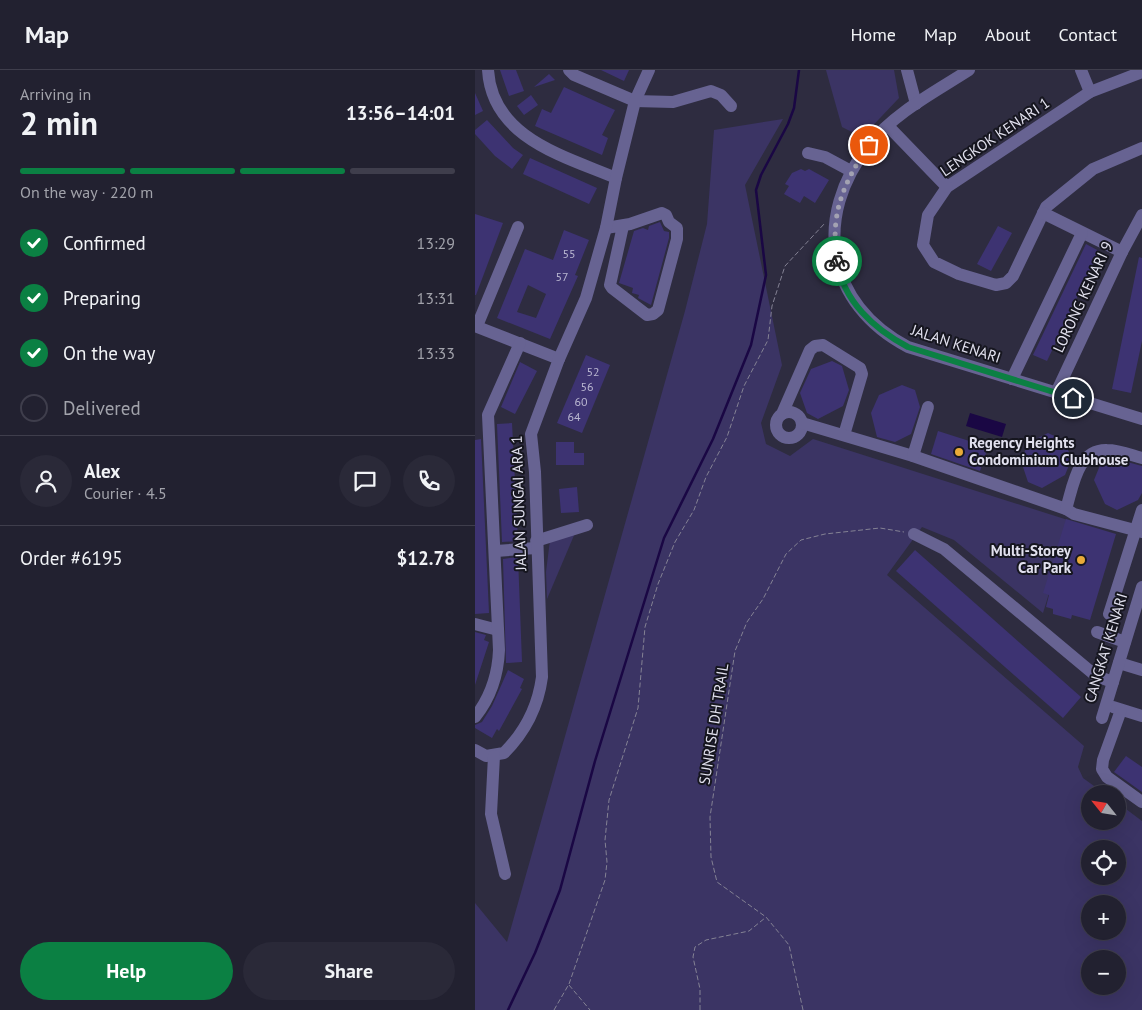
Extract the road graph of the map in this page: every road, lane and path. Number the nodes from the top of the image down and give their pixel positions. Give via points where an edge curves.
1 (488, 70) edge
2 (569, 70) edge
3 (649, 70) edge
4 (907, 70) edge
5 (969, 70) edge
6 (1081, 70) edge
7 (1142, 72) edge
8 (1090, 92) junction
9 (635, 101) junction
10 (916, 104) junction
11 (731, 106) dead end
12 (888, 126) junction
13 (1142, 148) edge
14 (808, 153) dead end
15 (851, 171) junction
16 (616, 178) junction
17 (947, 187) junction
18 (837, 213) junction
19 (1043, 213) junction
20 (1142, 215) edge
21 (623, 226) junction
22 (518, 227) dead end
23 (606, 228) junction
24 (1082, 233) junction
25 (1122, 252) junction
26 (476, 326) edge
27 (520, 343) junction
28 (559, 359) junction
29 (1012, 379) junction
30 (1056, 393) junction
31 (928, 407) dead end
32 (782, 414) junction
33 (1142, 419) edge
34 (803, 423) junction
35 (844, 435) junction
36 (913, 456) junction
37 (1142, 458) edge
38 (1066, 509) junction
39 (1140, 523) edge
40 (587, 525) dead end
41 (914, 534) joint
42 (536, 544) junction
43 (496, 551) junction
44 (1142, 587) edge
45 (1109, 614) dead end
46 (1137, 623) edge
47 (475, 624) edge
48 (498, 630) junction
49 (1097, 632) dead end
50 (1125, 642) junction
51 (1119, 663) junction
52 (1142, 670) edge
53 (1113, 682) junction
54 (1114, 707) junction
55 (1142, 716) edge
56 (475, 717) edge
57 (1102, 718) dead end
58 (475, 750) edge
59 (494, 756) junction
60 (1142, 802) edge
61 (505, 874) dead end
62 (766, 917) junction
63 (569, 984) junction
64 (554, 1010) edge
65 (591, 1010) edge
66 (700, 1010) edge
67 (803, 1010) edge

1 - 16 street via 494,97 511,125 525,137
2 - 9 street
3 - 9 street, JALAN SUNGAI ARA 1
4 - 10 street
5 - 10 street, JALAN KENARI
6 - 8 street
7 - 8 street, LENGKOK KENARI 1
8 - 17 street, LENGKOK KENARI 1
9 - 11 street via 673,102 711,91
9 - 16 street, JALAN SUNGAI ARA 1
10 - 12 street, JALAN KENARI
12 - 15 street, JALAN KENARI via 869,145
12 - 17 street
13 - 19 street, LENGKOK KENARI 1 via 1093,169
14 - 15 street via 825,157
15 - 18 street, JALAN KENARI
16 - 23 street, JALAN SUNGAI ARA 1
17 - 19 street, LENGKOK KENARI 1 via 928,215 922,238 929,257 959,274 995,285 1006,283 1013,276
18 - 29 street, JALAN KENARI via 834,240 838,266 847,291 870,322 908,347
18 - 63 path via 785,266 772,306 768,340 744,386 727,437 658,584 645,627 638,708 609,800 605,880
19 - 24 street
20 - 25 street, LORONG KENARI 9
21 - 21 street via 661,213 666,214 669,222 677,228 658,310 653,314 647,315 610,285
21 - 23 street
22 - 26 street
23 - 28 street, JALAN SUNGAI ARA 1 via 586,298
24 - 25 street
24 - 29 street
25 - 30 street, LORONG KENARI 9
26 - 27 street
27 - 28 street
27 - 43 street via 488,415
28 - 42 street, JALAN SUNGAI ARA 1 via 531,434
29 - 30 street, JALAN KENARI
30 - 33 street, JALAN KENARI
31 - 36 street
32 - 34 street via 796,414
32 - 34 street via 776,424 782,436 797,436
32 - 35 street via 810,350 823,346 860,368 862,374
34 - 35 street
35 - 36 street
36 - 38 street
37 - 38 street via 1107,450 1093,454 1079,467
38 - 39 street via 1078,508
39 - 45 street
40 - 42 street
41 - 53 street via 944,550 1096,676
41 - 62 path, SUNRISE DH TRAIL via 880,528 801,540 786,554 747,622 735,651 710,817 711,857 717,882
42 - 43 street
42 - 59 street, JALAN SUNGAI ARA 1 via 542,677 540,697 514,743 504,753
43 - 48 street
44 - 46 street, CANGKAT KENARI
46 - 50 street, CANGKAT KENARI
47 - 48 street
48 - 56 street via 498,673 485,704
49 - 50 street
50 - 51 street, CANGKAT KENARI
51 - 52 street
51 - 53 street, CANGKAT KENARI
53 - 54 street, CANGKAT KENARI
54 - 55 street
54 - 57 street, CANGKAT KENARI
54 - 60 street via 1102,770
58 - 59 street
59 - 61 street via 491,814
62 - 66 path via 749,931 706,940 695,947 693,957 700,989
62 - 67 path, SUNRISE DH TRAIL via 789,945
63 - 64 path
63 - 65 path

